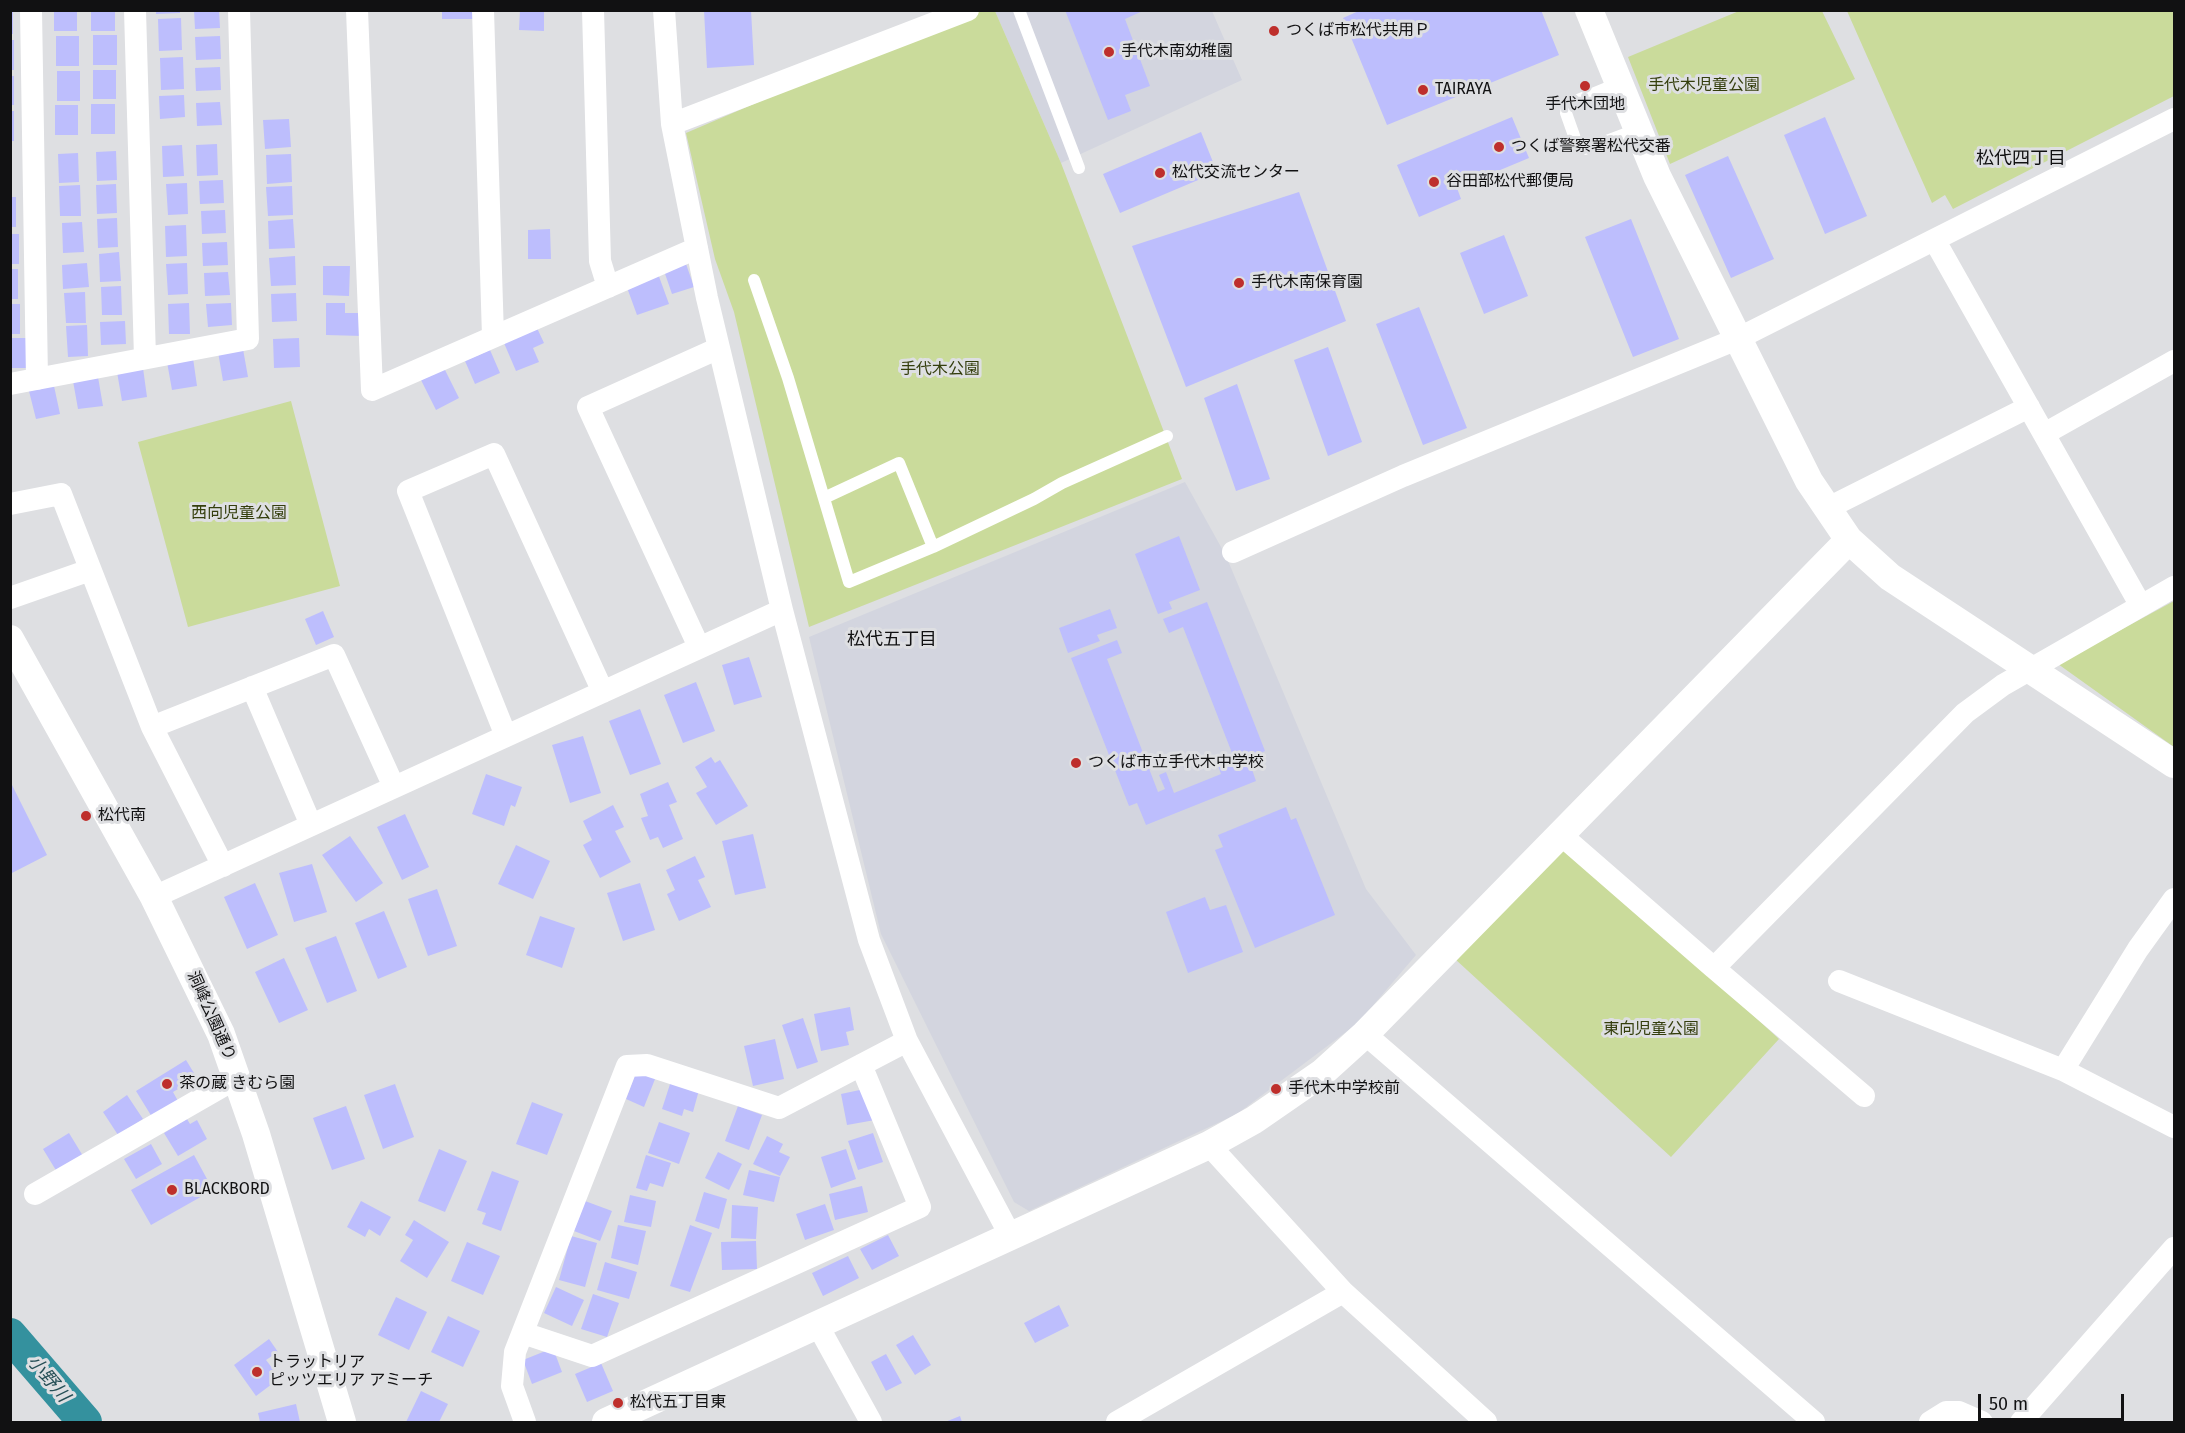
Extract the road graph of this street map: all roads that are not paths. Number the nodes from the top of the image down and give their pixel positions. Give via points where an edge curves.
1 (31, 10) edge
2 (135, 10) edge
3 (239, 10) edge
4 (357, 10) edge
5 (483, 10) edge
6 (593, 10) edge
7 (664, 10) edge
8 (968, 10) edge
9 (1019, 10) edge
10 (1589, 10) edge
11 (1619, 83) junction
12 (2175, 119) edge
13 (672, 124) junction
14 (1638, 129) junction
15 (1079, 168) dead end
16 (1935, 241) junction
17 (697, 248) junction
18 (754, 280) dead end
19 (608, 286) junction
20 (493, 337) junction
21 (1737, 339) junction
22 (718, 348) junction
23 (145, 358) junction
24 (2175, 361) edge
25 (37, 379) junction
26 (10, 384) edge
27 (2029, 407) junction
28 (2044, 434) junction
29 (1167, 436) dead end
30 (824, 498) junction
31 (10, 504) edge
32 (1826, 509) junction
33 (1848, 540) junction
34 (933, 547) junction
35 (1233, 552) dead end
36 (90, 570) junction
37 (2175, 587) edge
38 (10, 598) edge
39 (2141, 606) junction
40 (782, 610) junction
41 (10, 639) edge
42 (699, 647) junction
43 (2031, 669) junction
44 (252, 687) junction
45 (603, 692) junction
46 (152, 727) junction
47 (507, 736) junction
48 (2175, 764) edge
49 (394, 787) junction
50 (312, 825) junction
51 (1560, 834) junction
52 (223, 866) junction
53 (154, 897) junction
54 (2175, 899) edge
55 (1714, 968) junction
56 (1839, 981) dead end
57 (1365, 1034) junction
58 (907, 1041) junction
59 (861, 1065) junction
60 (2064, 1071) junction
61 (238, 1080) junction
62 (1864, 1096) dead end
63 (2175, 1127) edge
64 (1209, 1145) junction
65 (35, 1194) dead end
66 (1010, 1234) junction
67 (2175, 1248) edge
68 (1343, 1292) junction
69 (818, 1324) junction
70 (523, 1333) junction
71 (1125, 1421) edge
72 (342, 1422) edge
73 (525, 1422) edge
74 (606, 1422) edge
75 (871, 1422) edge
76 (1486, 1422) edge
77 (1814, 1422) edge
78 (1930, 1422) edge
79 (1982, 1422) edge
80 (2021, 1422) edge

1 - 25 street
2 - 23 street
3 - 23 street via 248,339
4 - 20 street via 372,390
5 - 20 street
6 - 19 street via 600,261
7 - 13 street
8 - 13 street
9 - 15 lane
10 - 11 street
11 - 14 street
11 - 14 lane via 1568,104 1566,113 1577,144 1585,149
12 - 16 street
13 - 17 street
14 - 21 street
16 - 21 street
16 - 27 street
17 - 19 street
17 - 22 street
18 - 30 lane
19 - 20 street
21 - 32 street
21 - 35 street via 1403,476
22 - 40 street
22 - 42 street via 588,407
23 - 25 street
24 - 28 street
25 - 26 street
27 - 28 street
27 - 32 street
28 - 39 street
29 - 34 lane
30 - 34 lane via 899,463
30 - 34 lane via 849,582
31 - 36 street via 61,494
32 - 33 street
33 - 43 street via 1890,577
33 - 51 street
36 - 38 street
36 - 46 street
37 - 39 street
39 - 43 street
40 - 42 street
40 - 58 street via 869,940
41 - 53 street, 洞峰公園通り
42 - 45 street
43 - 48 street
43 - 55 street via 1965,713
44 - 46 street
44 - 49 street via 334,655
44 - 50 street
45 - 47 street
45 - 47 street via 494,454 408,491
46 - 52 street
47 - 49 street
49 - 50 street
50 - 52 street
51 - 55 street
51 - 57 street
52 - 53 street
53 - 61 street, 洞峰公園通り via 203,995
54 - 60 street via 2138,949
55 - 62 street
56 - 60 street
57 - 64 street via 1322,1073 1254,1120
57 - 77 street
58 - 59 street
58 - 66 street
59 - 70 street via 779,1108 647,1065 627,1065
59 - 70 street via 920,1207 592,1356
60 - 63 street
61 - 65 street
61 - 72 street, 洞峰公園通り
64 - 66 street
64 - 68 street
66 - 69 street
67 - 80 street
68 - 71 street
68 - 76 street
69 - 74 street
69 - 75 street
70 - 73 street via 515,1352 512,1386
78 - 79 street via 1946,1412 1959,1412

